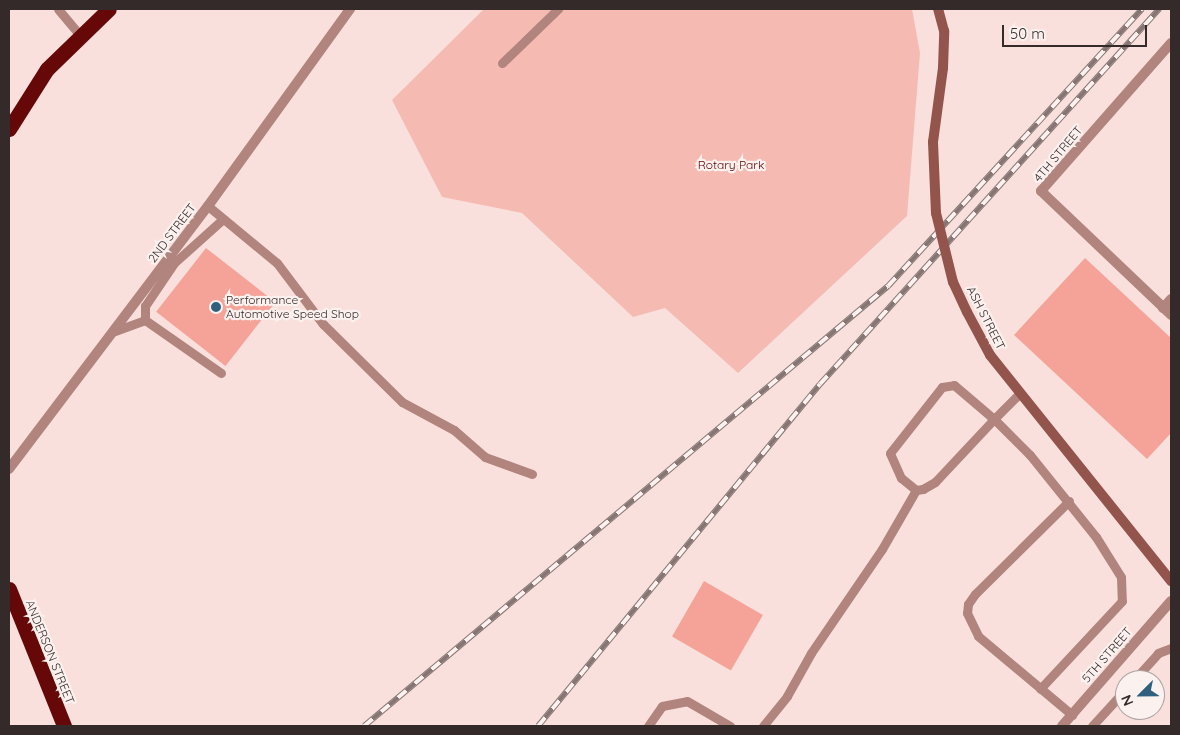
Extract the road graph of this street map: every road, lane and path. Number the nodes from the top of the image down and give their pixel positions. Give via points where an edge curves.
1 (58, 9) edge
2 (109, 9) edge
3 (350, 9) edge
4 (558, 9) edge
5 (938, 9) edge
6 (81, 36) junction
7 (1171, 43) edge
8 (502, 63) dead end
9 (9, 129) edge
10 (208, 206) junction
11 (223, 219) junction
12 (1171, 299) edge
13 (1167, 311) edge
14 (145, 320) junction
15 (115, 331) junction
16 (221, 373) dead end
17 (1020, 393) junction
18 (994, 419) junction
19 (9, 469) edge
20 (532, 474) dead end
21 (916, 490) junction
22 (1069, 501) junction
23 (1171, 581) edge
24 (9, 589) edge
25 (1171, 601) edge
26 (1171, 648) edge
27 (1143, 670) edge
28 (1040, 689) junction
29 (1115, 701) edge
30 (1072, 715) junction
31 (64, 726) edge
32 (648, 726) edge
33 (730, 726) edge
34 (763, 726) edge
35 (1062, 726) edge
36 (1092, 726) edge

1 - 6 lane
2 - 6 highway
3 - 10 street, 2ND STREET
4 - 8 lane
5 - 17 street, ASH STREET, bridge via 944,31 943,68 933,142 936,212 953,282 990,355
6 - 9 highway via 47,70
7 - 13 street, 4TH STREET via 1041,191
10 - 11 lane
10 - 15 street, 2ND STREET
11 - 14 lane via 196,240 157,285 145,306
11 - 20 lane via 277,263 323,324 402,402 454,430 485,457
12 - 13 street
14 - 15 lane
14 - 16 lane
15 - 19 street, 2ND STREET
17 - 18 lane
17 - 23 street, ASH STREET
18 - 21 lane via 935,482
18 - 21 lane via 954,385 942,387 891,448 901,478
18 - 22 lane
21 - 34 lane via 787,696
22 - 28 lane via 1121,578 1124,595 1122,601
22 - 28 lane via 968,604 970,624 978,636
24 - 31 highway, ANDERSON STREET
25 - 30 street, 5TH STREET
26 - 27 lane via 1158,653
28 - 30 lane
29 - 36 lane
30 - 35 street, 5TH STREET
32 - 33 lane via 662,706 687,701

